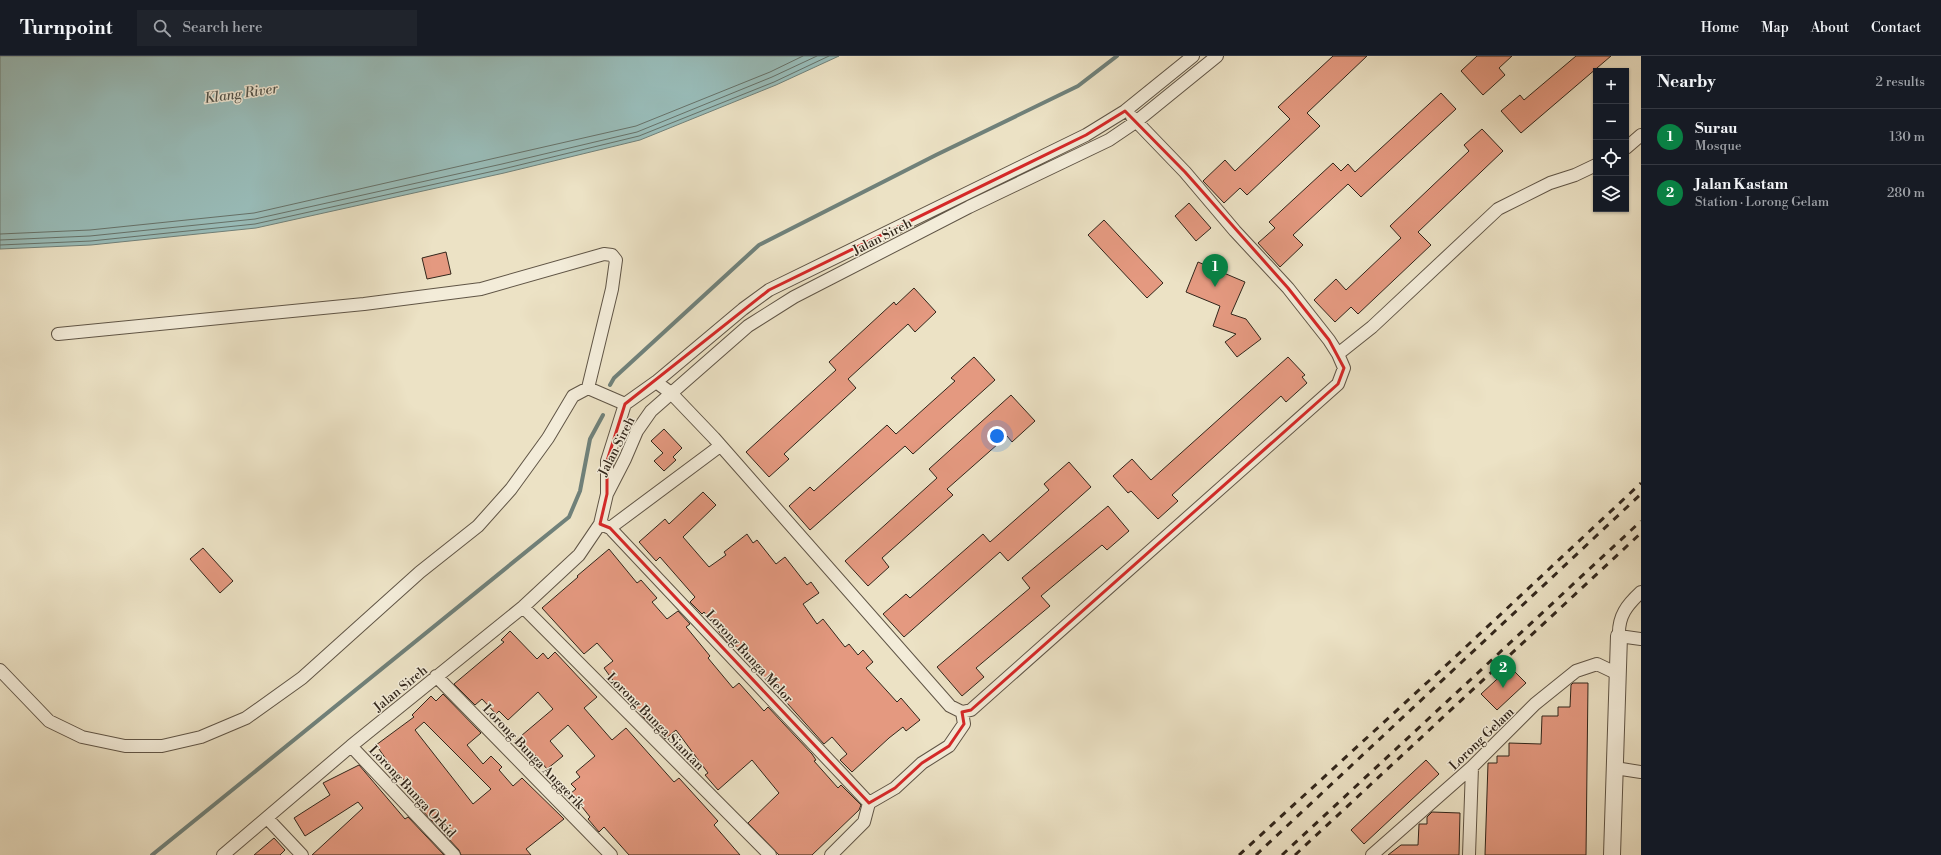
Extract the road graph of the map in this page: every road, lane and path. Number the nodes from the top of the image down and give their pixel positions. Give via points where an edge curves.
1 (1193, 56) edge
2 (1217, 56) edge
3 (1125, 111) junction
4 (1137, 121) junction
5 (1641, 135) edge
6 (1629, 145) edge
7 (1593, 166) edge
8 (58, 334) dead end
9 (1338, 354) junction
10 (656, 382) junction
11 (588, 388) junction
12 (671, 393) junction
13 (625, 404) junction
14 (720, 446) junction
15 (607, 494) junction
16 (605, 526) junction
17 (1641, 592) edge
18 (523, 607) junction
19 (1620, 636) junction
20 (1641, 639) edge
21 (0, 670) edge
22 (1618, 674) junction
23 (436, 676) junction
24 (962, 712) junction
25 (351, 746) junction
26 (1472, 767) junction
27 (1615, 768) junction
28 (1641, 772) edge
29 (869, 803) junction
30 (267, 818) junction
31 (223, 855) edge
32 (302, 855) edge
33 (454, 855) edge
34 (611, 855) edge
35 (770, 855) edge
36 (831, 855) edge
37 (1372, 855) edge
38 (1470, 855) edge
39 (1612, 855) edge

1 - 3 street, Jalan Sireh
2 - 4 street, Jalan Sireh
3 - 4 street
3 - 10 street, Jalan Sireh via 1086,135 769,290 725,323
4 - 9 street via 1288,288
4 - 12 street, Jalan Sireh via 1109,140 969,207 794,297 748,326
5 - 6 street
7 - 9 street via 1550,183 1498,210 1372,327
8 - 11 street via 364,304 481,289 604,254 612,255 616,260 612,289
9 - 24 street via 1344,368 1338,384 971,710
10 - 12 street
10 - 13 street, Jalan Sireh
11 - 13 street
11 - 21 street via 573,396 548,438 511,489 478,526 420,572 302,678 246,718 194,738 162,746 125,746 82,737 49,721
12 - 14 street
12 - 15 street, Jalan Sireh via 651,411 637,431
13 - 15 street, Jalan Sireh via 607,461
14 - 16 street
14 - 24 street via 950,706
15 - 16 street, Jalan Sireh
16 - 18 street, Jalan Sireh via 579,555
16 - 29 street, Lorong Bunga Melor
17 - 19 street via 1622,614
18 - 23 street, Jalan Sireh
18 - 35 street, Lorong Bunga Siantan
19 - 20 street
19 - 22 street
22 - 26 street, Lorong Gelam via 1597,664 1576,671 1535,704
22 - 27 street
23 - 25 street, Jalan Sireh
23 - 34 street, Lorong Bunga Anggerik
24 - 29 street via 964,724 950,746 922,762 895,788
25 - 30 street, Jalan Sireh
25 - 33 street, Lorong Bunga Orkid
26 - 37 street, Lorong Gelam
26 - 38 street
27 - 28 street
27 - 39 street
29 - 36 street via 864,822
30 - 31 street, Jalan Sireh
30 - 32 street

